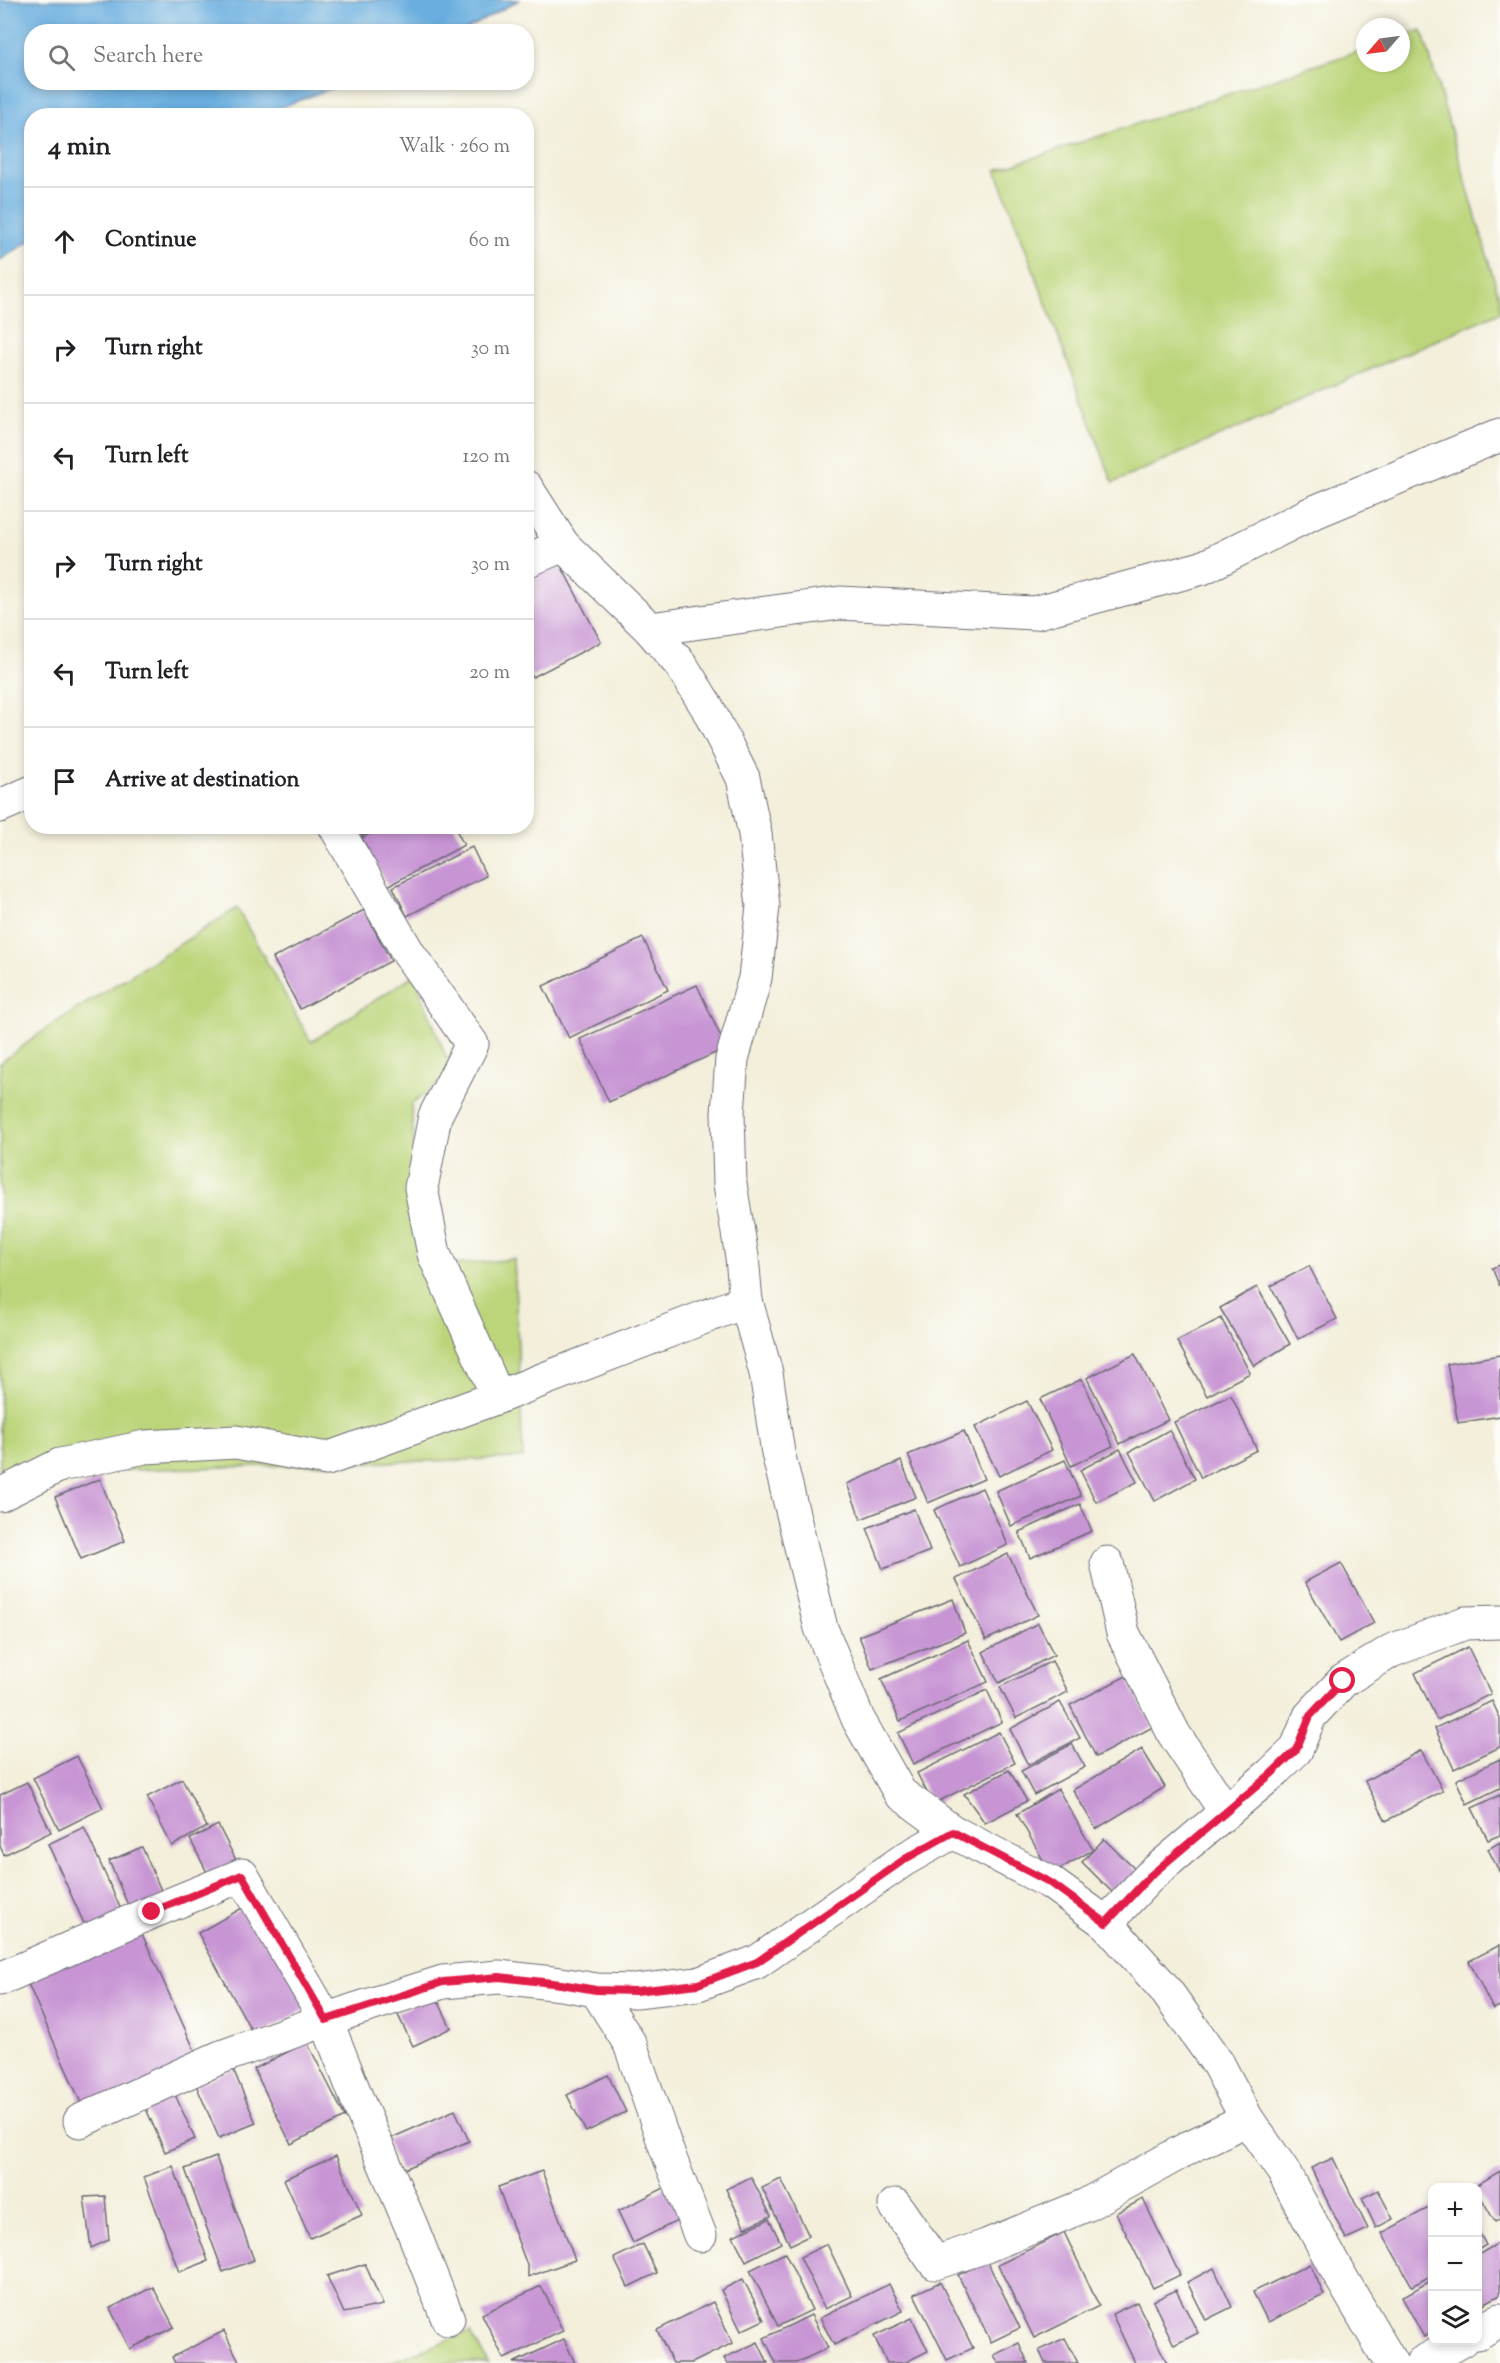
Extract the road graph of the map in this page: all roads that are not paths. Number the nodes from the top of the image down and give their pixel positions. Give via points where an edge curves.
1 (1500, 435) edge
2 (534, 500) edge
3 (563, 545) junction
4 (534, 558) edge
5 (650, 629) junction
6 (24, 796) edge
7 (0, 806) edge
8 (340, 834) edge
9 (746, 1301) junction
10 (498, 1397) junction
11 (0, 1495) edge
12 (1107, 1563) dead end
13 (1500, 1622) edge
14 (1226, 1812) junction
15 (953, 1832) junction
16 (1106, 1923) junction
17 (0, 1979) edge
18 (596, 1990) junction
19 (326, 2020) junction
20 (1248, 2120) junction
21 (80, 2121) dead end
22 (895, 2205) dead end
23 (700, 2235) dead end
24 (448, 2319) dead end
25 (1500, 2320) edge
26 (1482, 2331) edge
27 (1454, 2345) edge
28 (1391, 2363) edge
29 (1422, 2363) edge

1 - 5 street via 1312,513 1202,567 1034,613 840,603
2 - 3 street
3 - 4 street
3 - 5 street
5 - 9 street via 681,665 707,707 743,778 755,834 763,906 755,978 732,1059 728,1113 730,1184
6 - 7 street
8 - 10 street via 410,954 472,1044 435,1116 421,1188 434,1254
9 - 10 street
9 - 15 street via 766,1373 778,1453 821,1628 858,1719 900,1793
10 - 11 street via 327,1459 236,1442 145,1447 60,1465
12 - 14 street via 1123,1633 1174,1734
13 - 14 street via 1465,1623 1391,1651 1343,1681 1310,1716 1296,1750
14 - 16 street via 1150,1876
15 - 16 street via 1051,1883
15 - 18 street via 905,1859 757,1962 698,1984 636,1991
16 - 20 street via 1164,1988 1218,2064
17 - 19 street via 242,1875
18 - 19 street via 499,1977 443,1982
18 - 23 street via 630,2044
19 - 21 street via 221,2057
19 - 24 street
20 - 22 street via 1190,2147 1086,2205 935,2263
20 - 28 street via 1283,2171
25 - 26 street
27 - 29 street

